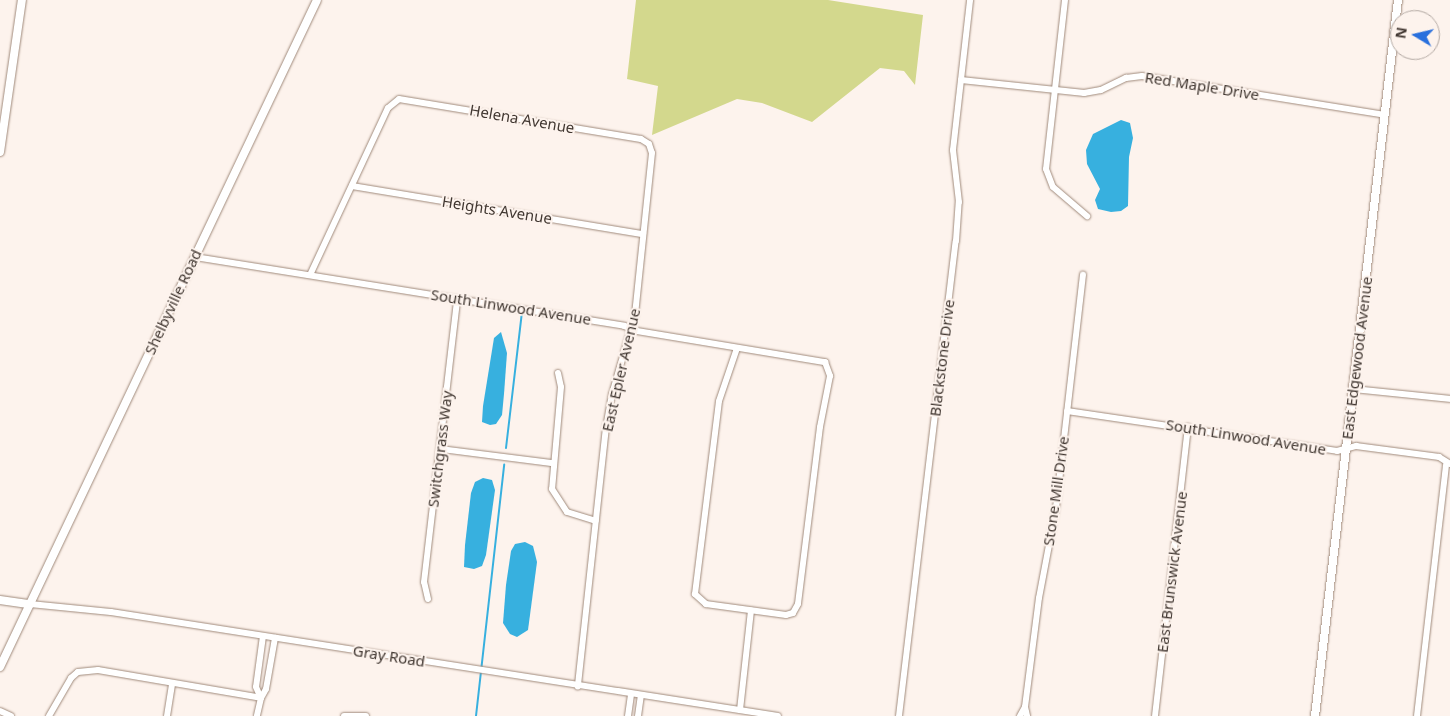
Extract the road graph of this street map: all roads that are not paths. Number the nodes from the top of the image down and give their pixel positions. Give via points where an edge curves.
1 (22, 0) edge
2 (317, 0) edge
3 (970, 0) edge
4 (1065, 0) edge
5 (1398, 0) edge
6 (961, 80) junction
7 (1055, 90) junction
8 (1385, 115) junction
9 (649, 144) joint
10 (0, 152) edge
11 (352, 186) junction
12 (1088, 216) dead end
13 (643, 234) junction
14 (195, 257) junction
15 (310, 275) junction
16 (1082, 275) dead end
17 (457, 298) junction
18 (631, 327) junction
19 (737, 348) junction
20 (558, 373) dead end
21 (1354, 389) junction
22 (1450, 399) edge
23 (1067, 411) junction
24 (1188, 428) junction
25 (1347, 448) junction
26 (441, 449) junction
27 (552, 463) junction
28 (1448, 464) edge
29 (596, 522) junction
30 (428, 599) dead end
31 (0, 600) edge
32 (30, 604) junction
33 (752, 611) junction
34 (263, 636) junction
35 (275, 638) junction
36 (0, 667) edge
37 (172, 683) junction
38 (578, 686) junction
39 (631, 694) junction
40 (641, 695) junction
41 (261, 698) junction
42 (1025, 707) junction
43 (740, 710) junction
44 (0, 711) edge
45 (11, 716) edge
46 (49, 716) edge
47 (167, 716) edge
48 (257, 716) edge
49 (344, 716) edge
50 (366, 716) edge
51 (628, 716) edge
52 (638, 716) edge
53 (778, 716) edge
54 (899, 716) edge
55 (1020, 716) edge
56 (1026, 716) edge
57 (1155, 716) edge
58 (1315, 716) edge
59 (1417, 716) edge

1 - 10 main road
2 - 14 main road, Shelbyville Road
3 - 6 street, Blackstone Drive
4 - 7 street
5 - 8 main road, East Edgewood Avenue
6 - 7 street, Red Maple Drive
6 - 54 street, Blackstone Drive via 953,150 958,202 956,241
7 - 8 street, Red Maple Drive via 1090,92 1139,76
7 - 12 street via 1046,163 1049,180 1059,193
8 - 21 main road, East Edgewood Avenue
9 - 11 street, Helena Avenue via 641,139 404,99 395,101 388,108
9 - 13 street, East Epler Avenue via 652,153
11 - 13 street, Heights Avenue
11 - 15 street
13 - 18 street, East Epler Avenue
14 - 15 street, South Linwood Avenue
14 - 32 main road, Shelbyville Road
15 - 17 street, South Linwood Avenue
16 - 23 street, Stone Mill Drive
17 - 18 street, South Linwood Avenue
17 - 26 street, Switchgrass Way
18 - 19 street, South Linwood Avenue
18 - 29 street, East Epler Avenue via 608,416
19 - 33 street via 716,417 695,589 698,599 706,604
19 - 33 street, South Linwood Avenue via 826,362 830,376 820,427 798,604 793,613 786,616
20 - 27 street via 561,387
21 - 22 street
21 - 25 main road, East Edgewood Avenue
23 - 24 street, South Linwood Avenue
23 - 42 street, Stone Mill Drive via 1055,514 1039,598
24 - 25 street, South Linwood Avenue via 1337,451
24 - 57 street, East Brunswick Avenue
25 - 28 street, South Linwood Avenue via 1356,446 1439,458
25 - 58 main road, East Edgewood Avenue
26 - 27 street
26 - 30 street, Switchgrass Way via 424,582
27 - 29 street via 552,489 557,502 581,519
28 - 59 street
29 - 38 street, East Epler Avenue
31 - 32 main road, Gray Road
32 - 34 street, Gray Road via 111,612
32 - 36 main road, Shelbyville Road
33 - 43 street
34 - 35 street, Gray Road
34 - 41 street via 256,687
35 - 38 street, Gray Road
35 - 41 street via 266,688
37 - 41 street
37 - 46 street via 98,670 78,672 65,686
37 - 47 street
38 - 39 street, Gray Road
39 - 40 street, Gray Road
39 - 51 street
40 - 43 street, Gray Road
40 - 52 street
41 - 48 street
42 - 55 street, Stone Mill Drive
42 - 56 street, Stone Mill Drive
43 - 53 street, Gray Road
44 - 45 street
49 - 50 street

